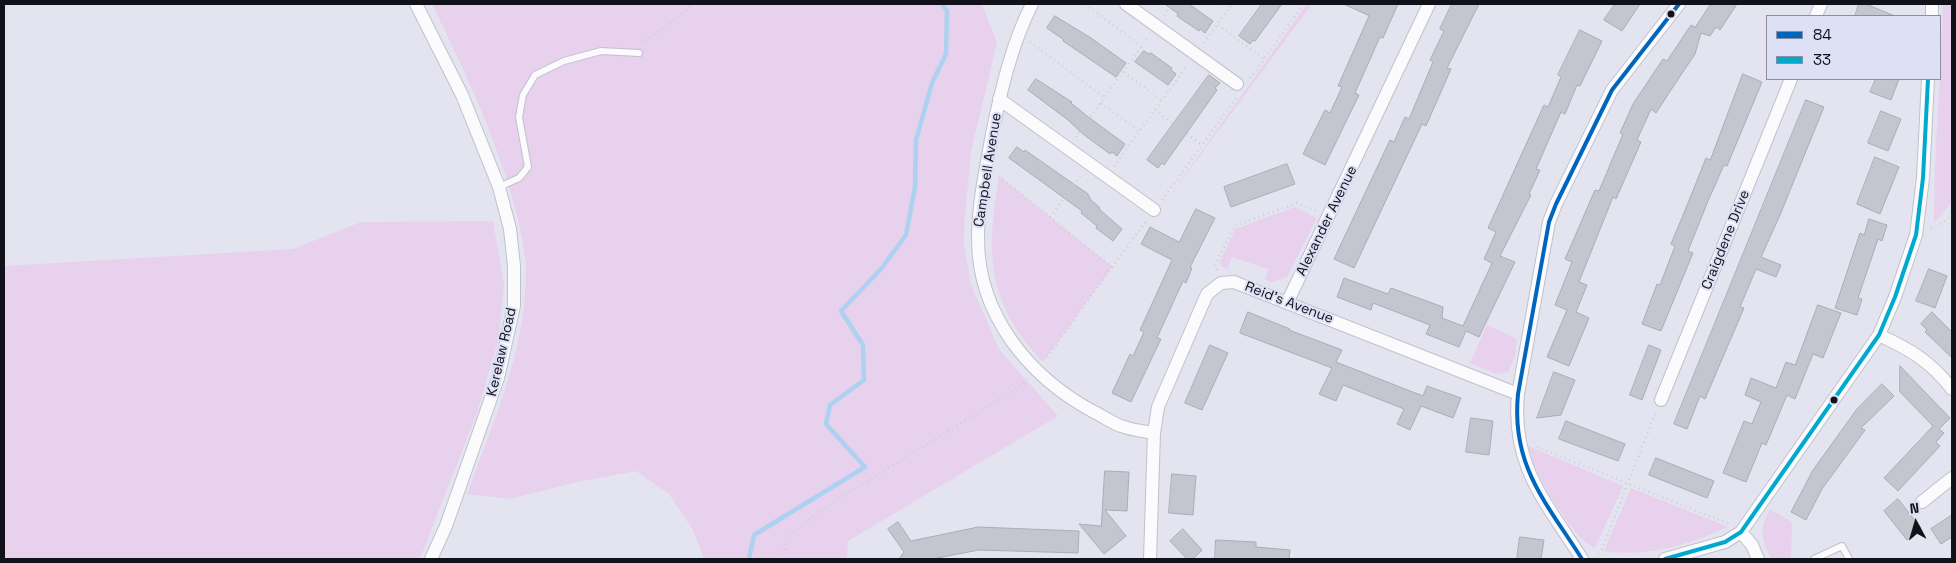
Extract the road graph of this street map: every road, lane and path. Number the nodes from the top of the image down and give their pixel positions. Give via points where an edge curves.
1 (416, 4) edge
2 (693, 4) edge
3 (1032, 4) edge
4 (1084, 4) edge
5 (1126, 4) edge
6 (1223, 4) edge
7 (1232, 4) edge
8 (1304, 4) edge
9 (1429, 4) edge
10 (1679, 4) edge
11 (1229, 8) junction
12 (1218, 25) junction
13 (1156, 26) junction
14 (1020, 34) junction
15 (1142, 46) junction
16 (628, 52) junction
17 (640, 53) dead end
18 (1196, 54) junction
19 (1264, 59) junction
20 (1124, 72) junction
21 (1791, 80) edge
22 (1928, 80) edge
23 (1241, 87) junction
24 (1105, 98) junction
25 (999, 99) junction
26 (1162, 101) junction
27 (1101, 103) junction
28 (1155, 110) junction
29 (1139, 131) junction
30 (1202, 145) junction
31 (1068, 148) junction
32 (1089, 164) junction
33 (986, 166) junction
34 (1107, 176) junction
35 (499, 187) junction
36 (1154, 210) junction
37 (1952, 215) edge
38 (1049, 217) junction
39 (1330, 217) junction
40 (1916, 235) junction
41 (1112, 267) junction
42 (1221, 283) junction
43 (1288, 301) junction
44 (1879, 335) junction
45 (1037, 372) junction
46 (1952, 389) edge
47 (1518, 394) junction
48 (1660, 400) joint
49 (1154, 433) junction
50 (1518, 440) junction
51 (1952, 478) edge
52 (1628, 485) junction
53 (1922, 502) dead end
54 (1741, 532) junction
55 (432, 559) edge
56 (780, 559) edge
57 (1150, 559) edge
58 (1582, 559) edge
59 (1598, 559) edge
60 (1666, 559) edge
61 (1758, 559) edge
62 (1814, 559) edge
63 (1849, 559) edge

1 - 35 street, Kerelaw Road via 462,95
2 - 16 path
3 - 14 street, Campbell Avenue
4 - 15 path
5 - 13 street
6 - 11 path
7 - 11 path
8 - 19 path
9 - 39 street, Alexander Avenue
10 - 47 street via 1612,90 1556,204 1549,222
11 - 12 path
12 - 18 path
12 - 19 path
13 - 15 path
13 - 18 street
14 - 24 path
14 - 25 street, Campbell Avenue
15 - 20 path
16 - 17 lane
16 - 35 lane via 602,51 564,61 535,75 523,95 519,117 528,168 519,178
18 - 23 street
18 - 26 path
19 - 23 path
20 - 24 path
20 - 26 path
21 - 48 street, Craigdene Drive
22 - 40 street via 1923,178
23 - 30 path
24 - 27 path
25 - 31 street
25 - 33 street, Campbell Avenue
26 - 28 path
27 - 29 path
27 - 31 path
28 - 29 path
28 - 30 path
29 - 34 path
30 - 36 path
31 - 32 street
32 - 34 street
32 - 38 path
33 - 38 path
33 - 45 street, Campbell Avenue via 978,231 981,270 1000,324
34 - 36 street
35 - 55 street, Kerelaw Road via 510,229 514,306 486,416
36 - 41 path
37 - 40 path
38 - 41 path
39 - 42 path via 1297,203 1234,226 1215,266
39 - 43 street, Alexander Avenue
40 - 44 street
41 - 45 path
42 - 43 street, Reid's Avenue via 1234,282
42 - 49 street via 1207,294 1158,407
43 - 47 street, Reid's Avenue
44 - 46 street via 1918,354
44 - 54 street
45 - 49 street, Campbell Avenue via 1080,405 1121,426
45 - 56 path via 1010,393 809,520 790,536
47 - 50 street
48 - 52 path
49 - 57 street
50 - 52 path
50 - 58 street via 1530,478
51 - 53 street
52 - 54 path
52 - 59 path
54 - 60 street via 1725,542
54 - 61 street
62 - 63 lane via 1842,546

